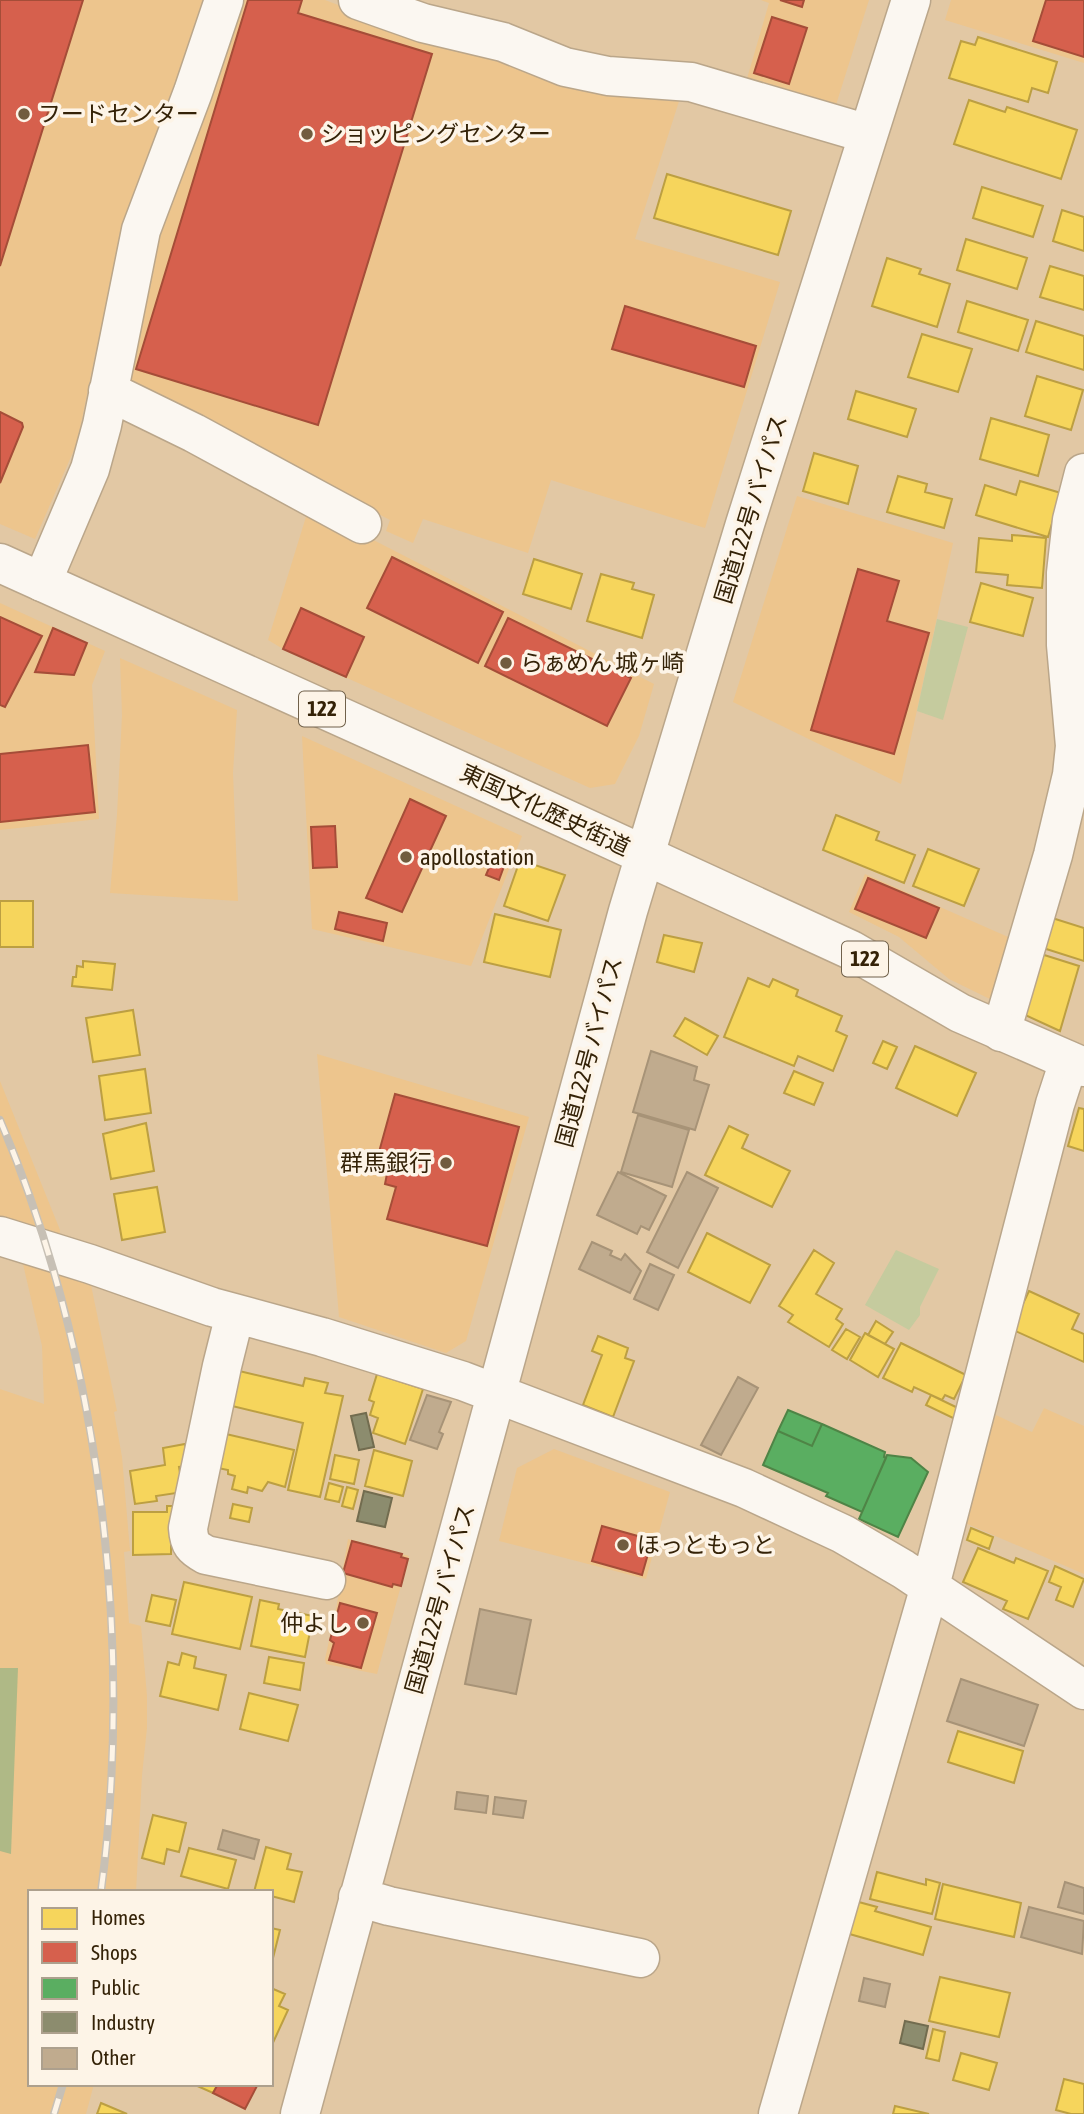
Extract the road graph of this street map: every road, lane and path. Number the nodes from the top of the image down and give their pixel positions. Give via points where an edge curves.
1 (223, 0) edge
2 (358, 0) edge
3 (911, 0) edge
4 (868, 134) junction
5 (108, 391) junction
6 (1084, 473) edge
7 (362, 524) dead end
8 (0, 563) edge
9 (42, 582) junction
10 (644, 855) junction
11 (1001, 1032) junction
12 (1076, 1064) edge
13 (0, 1236) edge
14 (223, 1311) junction
15 (498, 1394) junction
16 (326, 1580) dead end
17 (930, 1586) junction
18 (1084, 1690) edge
19 (358, 1897) junction
20 (640, 1958) dead end
21 (300, 2114) edge
22 (778, 2114) edge

1 - 5 main road via 141,230
2 - 4 main road via 423,23 503,42 565,67 608,76 691,82
3 - 4 main road, 国道122号 バイパス
4 - 10 main road, 国道122号 バイパス
5 - 7 main road
5 - 9 main road via 90,469
6 - 11 main road via 1066,573 1072,775
8 - 9 main road, 東国文化歴史街道 / 122
9 - 10 main road, 東国文化歴史街道 / 122
10 - 11 main road, 東国文化歴史街道 / 122 via 851,950
10 - 15 main road, 国道122号 バイパス
11 - 12 main road, 東国文化歴史街道 / 122
12 - 17 main road via 1055,1104
13 - 14 main road
14 - 15 main road via 363,1349
14 - 16 main road via 222,1366 188,1528 192,1548 206,1555
15 - 17 main road via 781,1504 843,1534
15 - 19 main road, 国道122号 バイパス
17 - 18 main road
17 - 22 main road
19 - 20 main road
19 - 21 main road, 国道122号 バイパス

